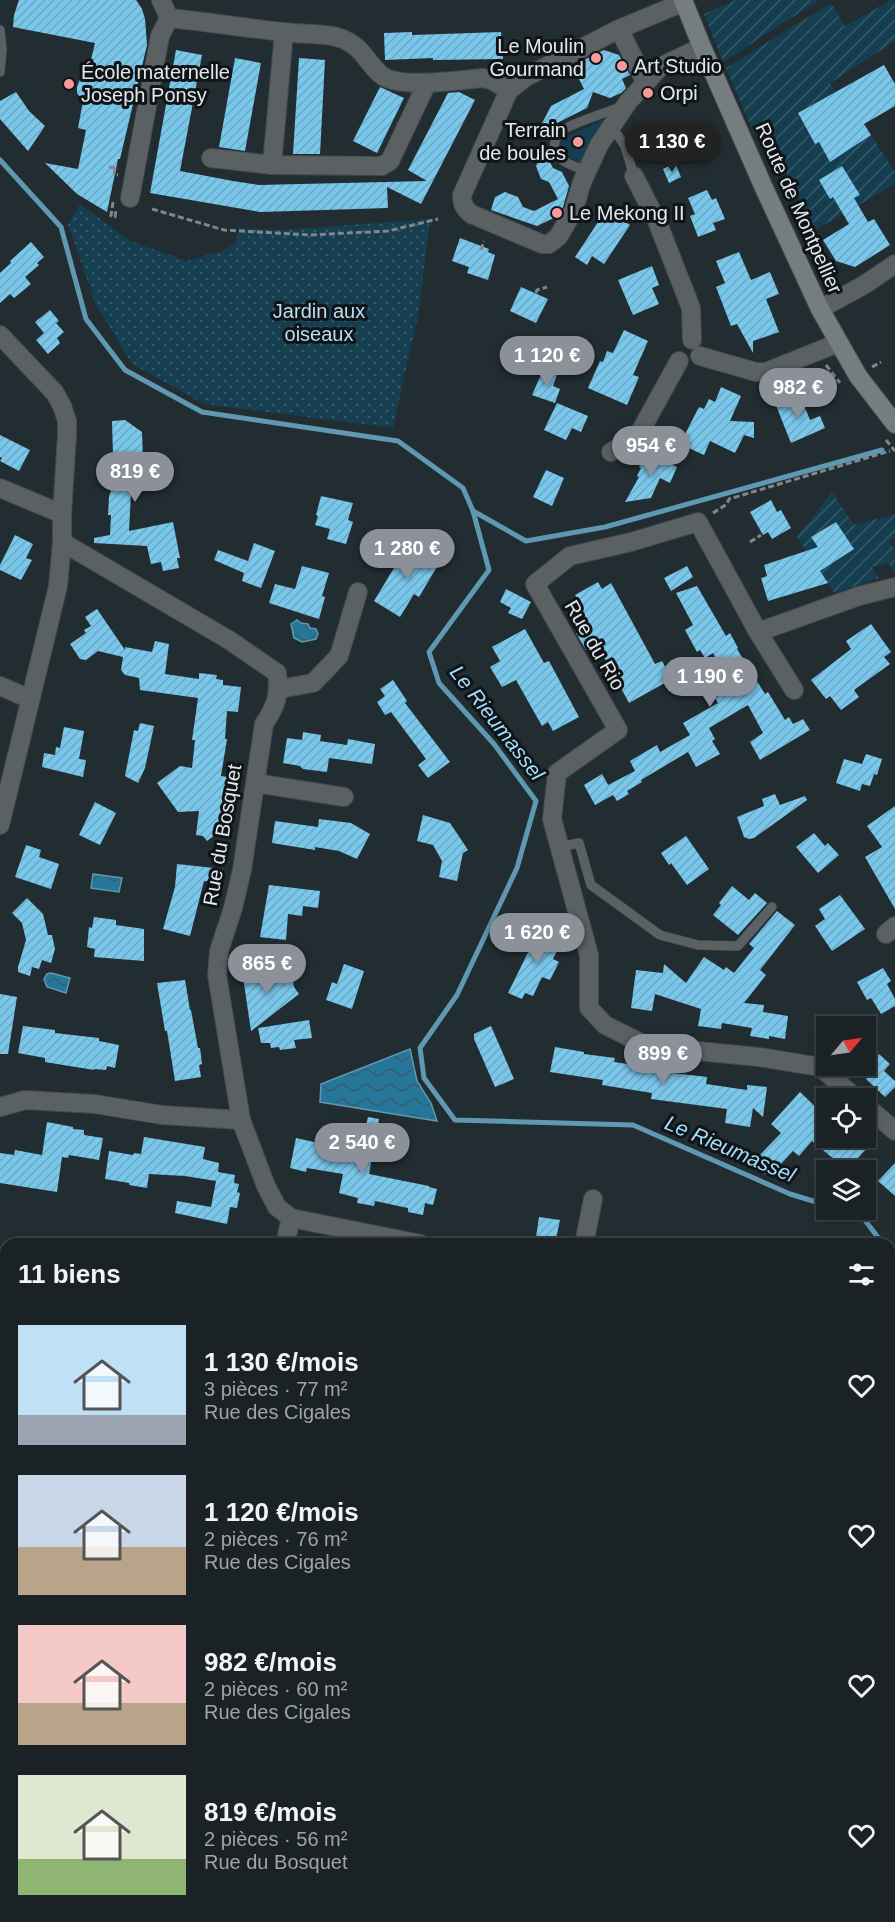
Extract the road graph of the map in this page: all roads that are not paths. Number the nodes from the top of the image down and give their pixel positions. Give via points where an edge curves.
1 (161, 0) edge
2 (684, 1) edge
3 (170, 18) junction
4 (619, 29) junction
5 (0, 30) edge
6 (284, 32) junction
7 (702, 47) junction
8 (0, 72) edge
9 (427, 83) junction
10 (646, 83) junction
11 (509, 90) junction
12 (625, 107) junction
13 (612, 127) junction
14 (211, 158) dead end
15 (272, 165) junction
16 (587, 171) junction
17 (634, 176) joint
18 (130, 198) dead end
19 (895, 264) edge
20 (820, 309) junction
21 (0, 335) edge
22 (838, 343) junction
23 (696, 348) junction
24 (894, 420) edge
25 (611, 452) dead end
26 (0, 488) edge
27 (62, 514) junction
28 (62, 542) junction
29 (895, 587) edge
30 (358, 592) dead end
31 (758, 632) junction
32 (0, 686) edge
33 (279, 688) junction
34 (794, 690) dead end
35 (30, 699) junction
36 (255, 783) junction
37 (344, 797) dead end
38 (0, 825) edge
39 (560, 847) junction
40 (772, 908) dead end
41 (844, 1088) edge
42 (0, 1107) edge
43 (876, 1115) edge
44 (241, 1120) junction
45 (895, 1131) edge
46 (593, 1199) dead end
47 (291, 1218) junction
48 (286, 1238) edge
49 (391, 1238) edge
50 (585, 1238) edge

1 - 3 street
2 - 4 street
2 - 7 street, Route de Montpellier
3 - 6 street
3 - 18 street via 160,36
4 - 10 street
4 - 11 street via 526,77
5 - 8 lane
6 - 9 street via 344,40 387,79
6 - 15 street
7 - 10 street via 660,67
7 - 20 street, Route de Montpellier
9 - 11 street via 483,78
9 - 15 street via 390,161 382,166
10 - 12 street
11 - 16 street via 462,195 465,209 549,244 573,212
12 - 13 street
12 - 16 lane via 561,131 554,141 560,159
13 - 16 street
13 - 17 lane via 625,146
14 - 15 street
17 - 23 street via 692,308
19 - 20 street
20 - 22 street, Route de Montpellier
21 - 27 street via 55,393 62,406 67,435
22 - 23 street via 766,372 756,372
22 - 24 street, Route de Montpellier via 858,376
23 - 25 street via 693,364 679,361 640,432
26 - 27 street
27 - 28 street
28 - 33 street via 229,640 277,673
28 - 35 street via 58,586
29 - 31 street
30 - 33 street via 339,656 313,683
31 - 34 street
31 - 39 street, Rue du Rio via 698,522 570,556 535,584 618,730 557,773 552,819
32 - 35 street
33 - 36 street, Rue du Bosquet via 264,724
35 - 38 street
36 - 37 street
36 - 44 street, Rue du Bosquet via 242,870 219,951 217,975
39 - 40 lane via 579,843 591,885 660,935 698,945 738,946
39 - 41 street, Rue du Rio via 589,955 589,1008 605,1025 646,1046 820,1067
42 - 44 street via 25,1100
43 - 45 street
44 - 47 street, Rue du Bosquet via 266,1186 277,1207
46 - 50 street
47 - 48 street
47 - 49 street

